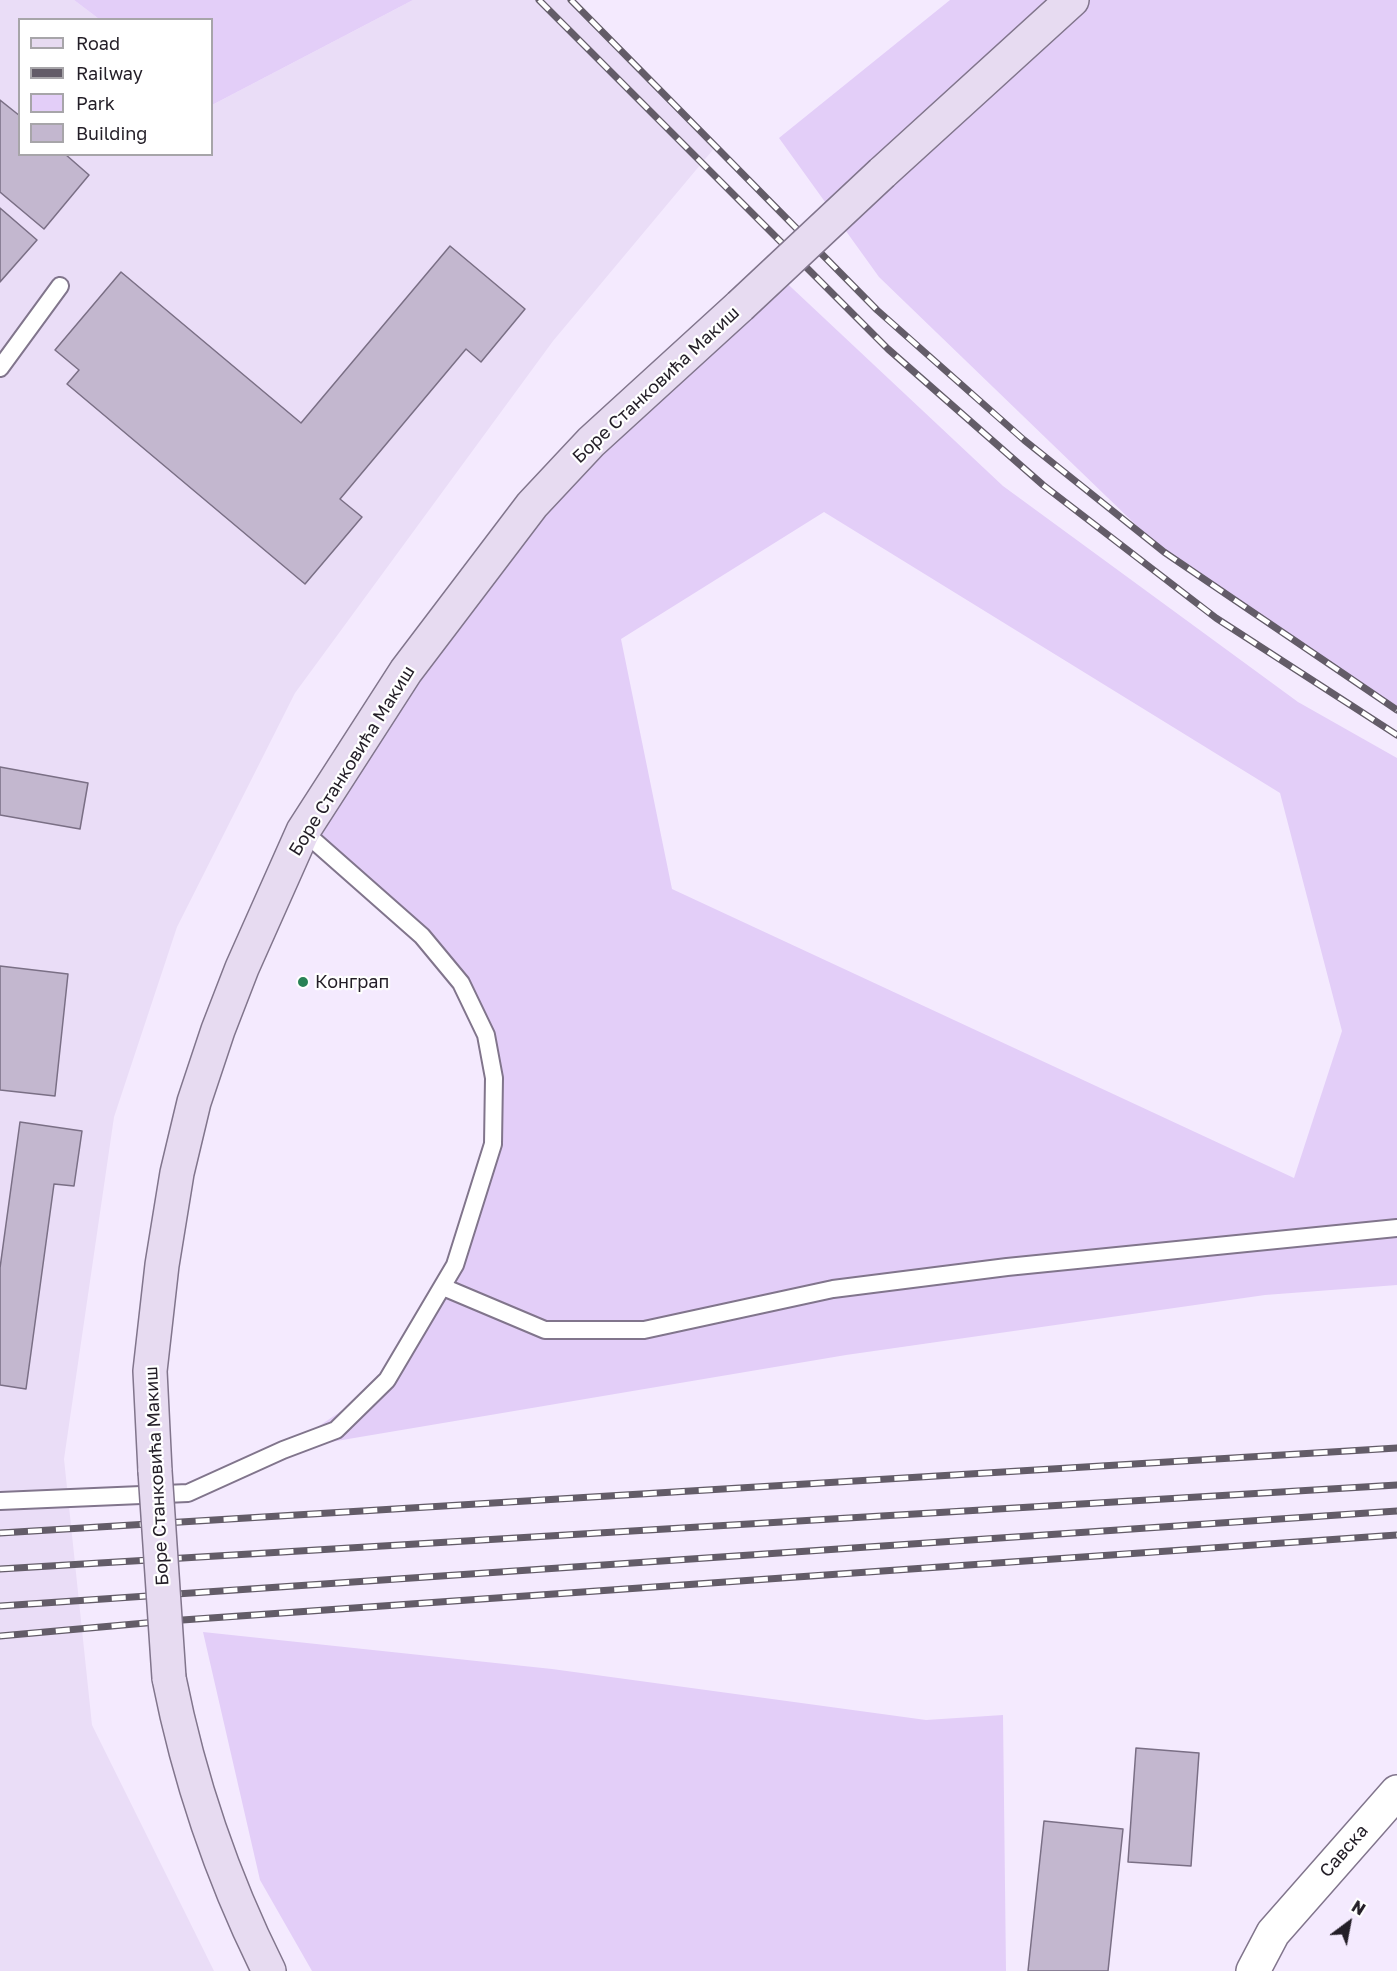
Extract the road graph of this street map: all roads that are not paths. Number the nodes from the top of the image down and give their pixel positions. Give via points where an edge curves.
1 (1072, 0) edge
2 (60, 286) dead end
3 (0, 368) edge
4 (303, 831) junction
5 (1397, 1228) edge
6 (443, 1287) junction
7 (0, 1501) edge
8 (1397, 1792) edge
9 (269, 1971) edge
10 (1253, 1971) edge

1 - 4 main road, Боре Станковића Макиш, bridge via 599,434 532,505 406,671
2 - 3 lane
4 - 6 lane via 422,936 461,983 486,1035 494,1078 493,1144 455,1265
4 - 9 main road, Боре Станковића Макиш, bridge via 242,968 194,1102 162,1264 150,1371 169,1678 189,1767 243,1919
5 - 6 lane via 833,1289 644,1330 545,1330
6 - 7 lane via 387,1380 336,1430 188,1493
8 - 10 street, Савска via 1273,1933

